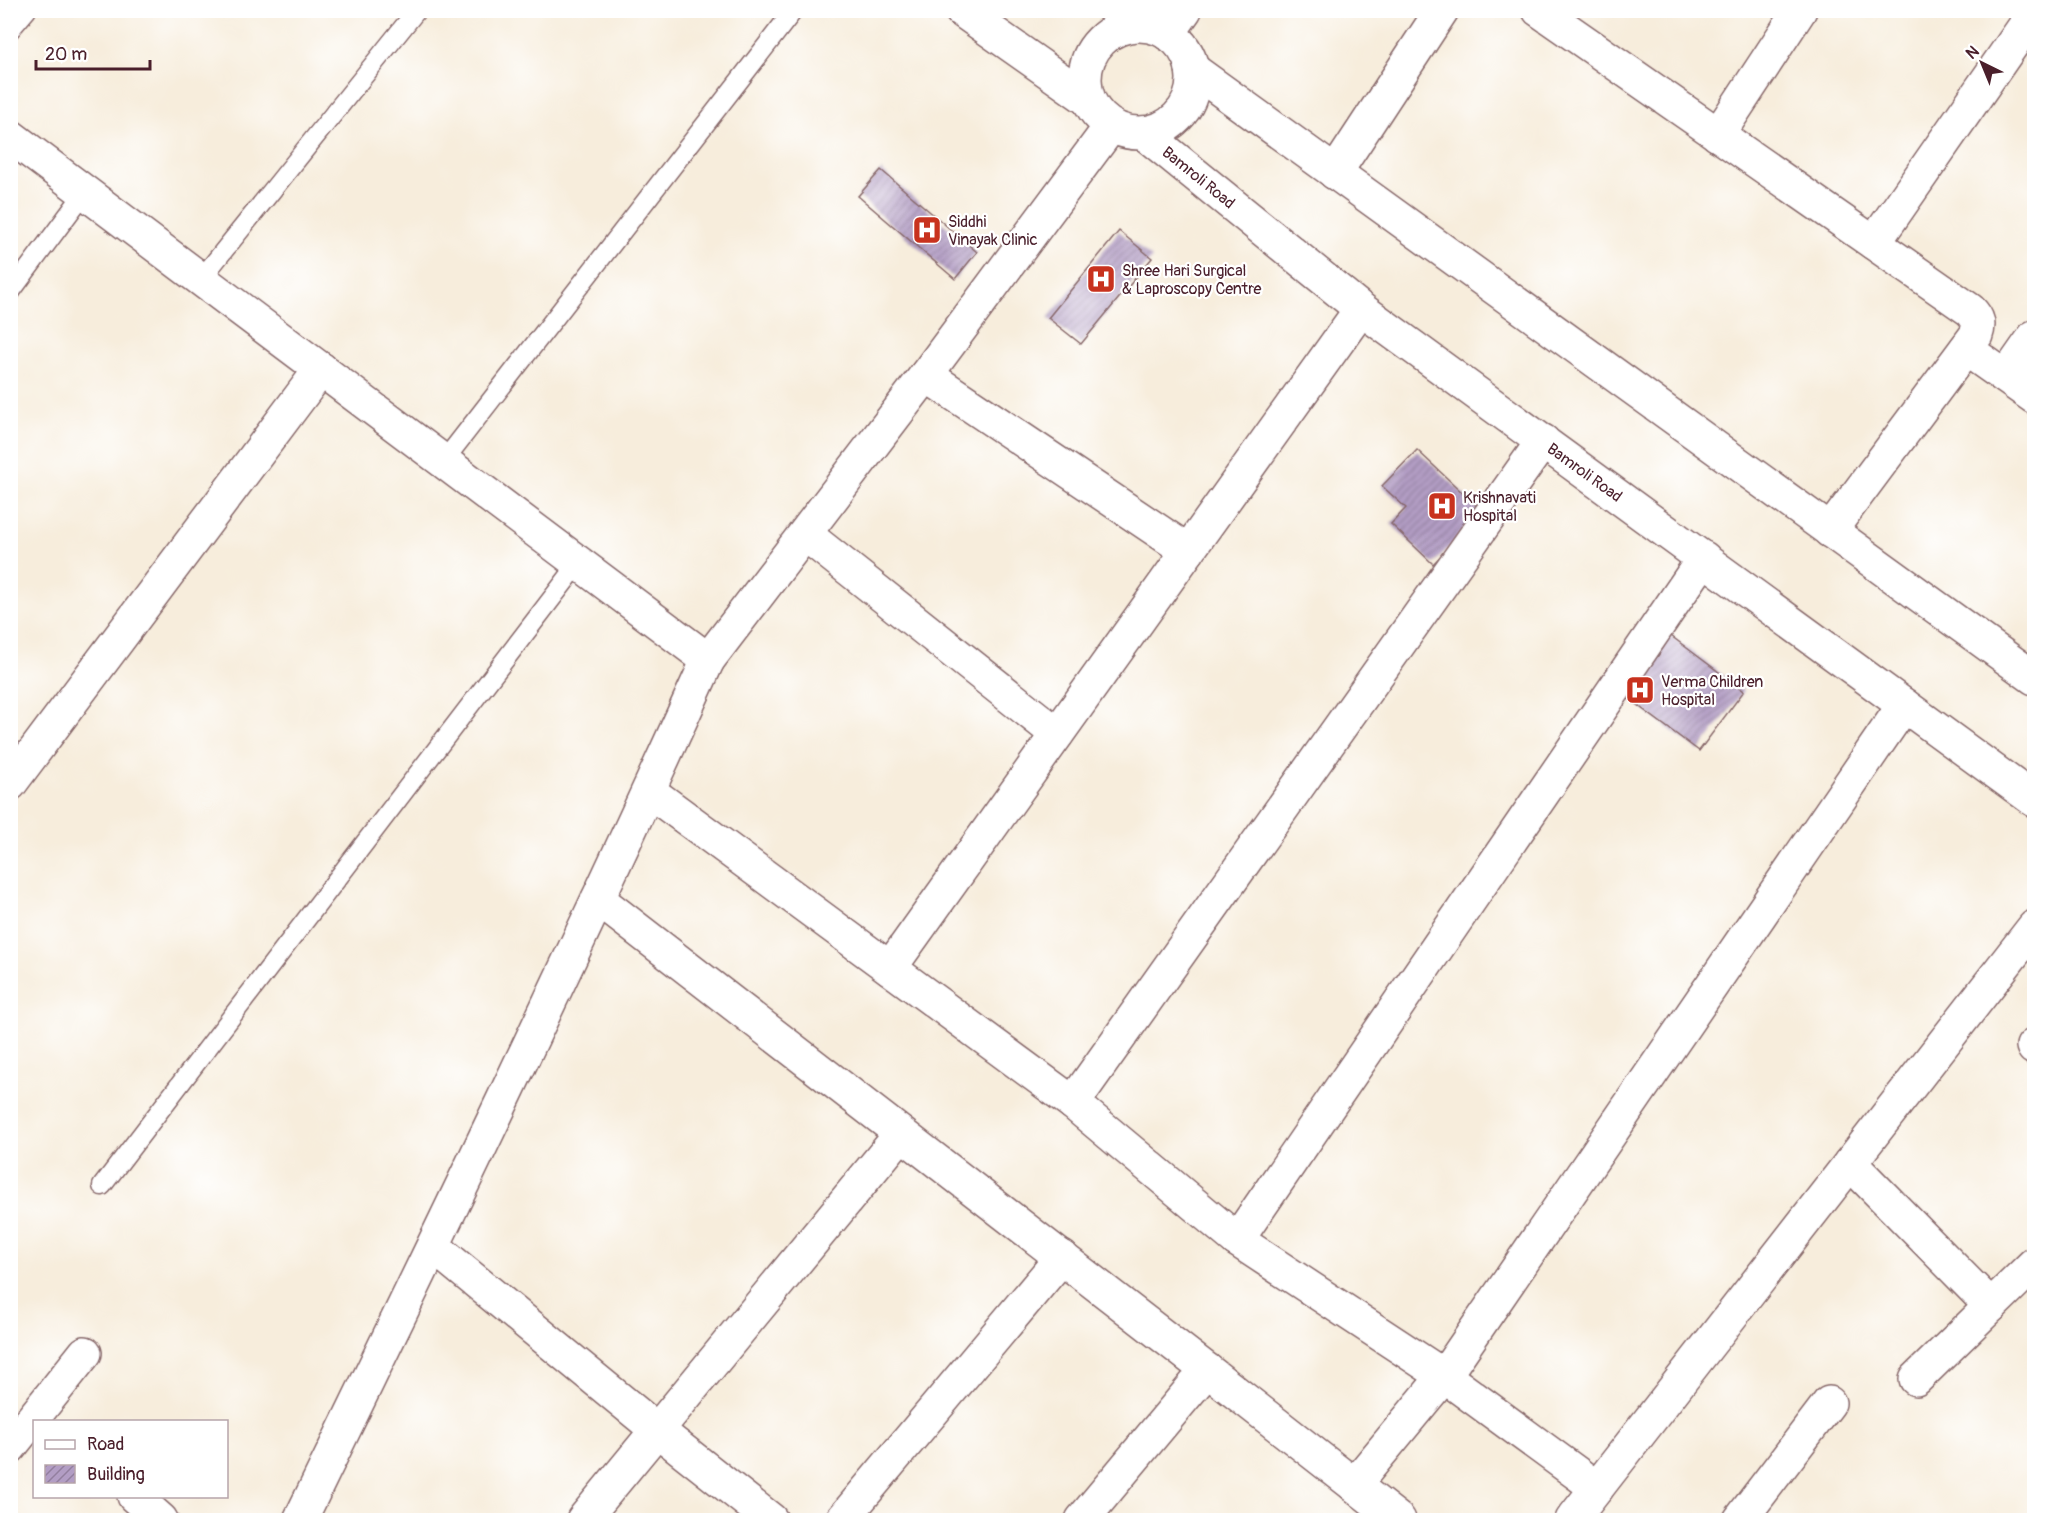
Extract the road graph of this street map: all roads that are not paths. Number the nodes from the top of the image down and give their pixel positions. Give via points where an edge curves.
1 (27, 10) edge
2 (417, 10) edge
3 (794, 10) edge
4 (961, 10) edge
5 (1442, 10) edge
6 (1800, 10) edge
7 (2034, 13) edge
8 (1556, 15) edge
9 (1119, 18) edge
10 (1176, 22) edge
11 (10, 30) edge
12 (1192, 69) junction
13 (1089, 100) junction
14 (1111, 126) junction
15 (1144, 133) junction
16 (1718, 135) junction
17 (10, 136) edge
18 (1335, 172) junction
19 (85, 192) junction
20 (1874, 243) junction
21 (201, 279) junction
22 (10, 293) edge
23 (1362, 309) junction
24 (2034, 337) edge
25 (1966, 349) junction
26 (321, 369) junction
27 (926, 375) junction
28 (2006, 377) junction
29 (2034, 397) edge
30 (1543, 441) junction
31 (443, 462) junction
32 (1830, 531) junction
33 (805, 534) junction
34 (1188, 551) junction
35 (1704, 558) junction
36 (579, 563) junction
37 (708, 660) junction
38 (2034, 678) edge
39 (1904, 705) junction
40 (1057, 734) junction
41 (10, 784) edge
42 (649, 791) junction
43 (2034, 800) edge
44 (598, 899) junction
45 (2034, 927) edge
46 (890, 968) junction
47 (1073, 1103) junction
48 (902, 1134) junction
49 (1850, 1163) junction
50 (102, 1186) dead end
51 (1238, 1240) junction
52 (434, 1247) junction
53 (1062, 1257) junction
54 (2034, 1264) edge
55 (1991, 1306) junction
56 (86, 1353) dead end
57 (1207, 1370) junction
58 (1444, 1376) junction
59 (1916, 1379) dead end
60 (1829, 1403) dead end
61 (44, 1417) edge
62 (33, 1427) edge
63 (657, 1430) junction
64 (10, 1447) edge
65 (1597, 1488) junction
66 (135, 1498) edge
67 (1373, 1507) edge
68 (161, 1521) edge
69 (300, 1521) edge
70 (583, 1521) edge
71 (771, 1521) edge
72 (842, 1521) edge
73 (1082, 1521) edge
74 (1572, 1521) edge
75 (1740, 1521) edge

1 - 11 lane
2 - 21 lane
3 - 31 lane
4 - 13 street
5 - 18 street
6 - 16 street
7 - 20 street
8 - 16 street
9 - 10 street via 1158,28
9 - 13 street via 1121,28 1105,36 1092,51 1086,67 1084,84
10 - 12 street via 1174,37
12 - 15 street via 1192,88 1186,105 1175,119
12 - 18 street
13 - 14 street
14 - 15 street
14 - 27 street
15 - 23 street, Bamroli Road
16 - 20 street
17 - 19 street
18 - 32 street
19 - 21 street
19 - 22 lane
20 - 25 street via 1976,316 1979,328
21 - 26 street
23 - 30 street, Bamroli Road
23 - 34 street
24 - 28 street
25 - 28 street
25 - 32 street
26 - 31 street
26 - 41 street
27 - 33 street
27 - 34 street
28 - 29 street
30 - 35 street, Bamroli Road
30 - 47 street
31 - 36 street
32 - 38 street
33 - 37 street
33 - 40 street
34 - 40 street
35 - 39 street, Bamroli Road
35 - 51 street
36 - 37 street
36 - 50 lane
37 - 42 street
39 - 43 street, Bamroli Road
39 - 58 street
40 - 46 street
42 - 44 street
42 - 46 street
44 - 48 street
44 - 52 street
45 - 49 street
46 - 47 street
47 - 51 street
48 - 53 street
48 - 63 street
49 - 55 street
49 - 65 street
51 - 58 street
52 - 63 street
52 - 69 street
53 - 57 street
53 - 72 street
54 - 55 street
55 - 59 street
56 - 61 street
57 - 67 street
57 - 73 street
58 - 65 street
58 - 67 street
60 - 75 street
62 - 64 street
63 - 70 street
63 - 71 street
65 - 74 street
66 - 68 street

